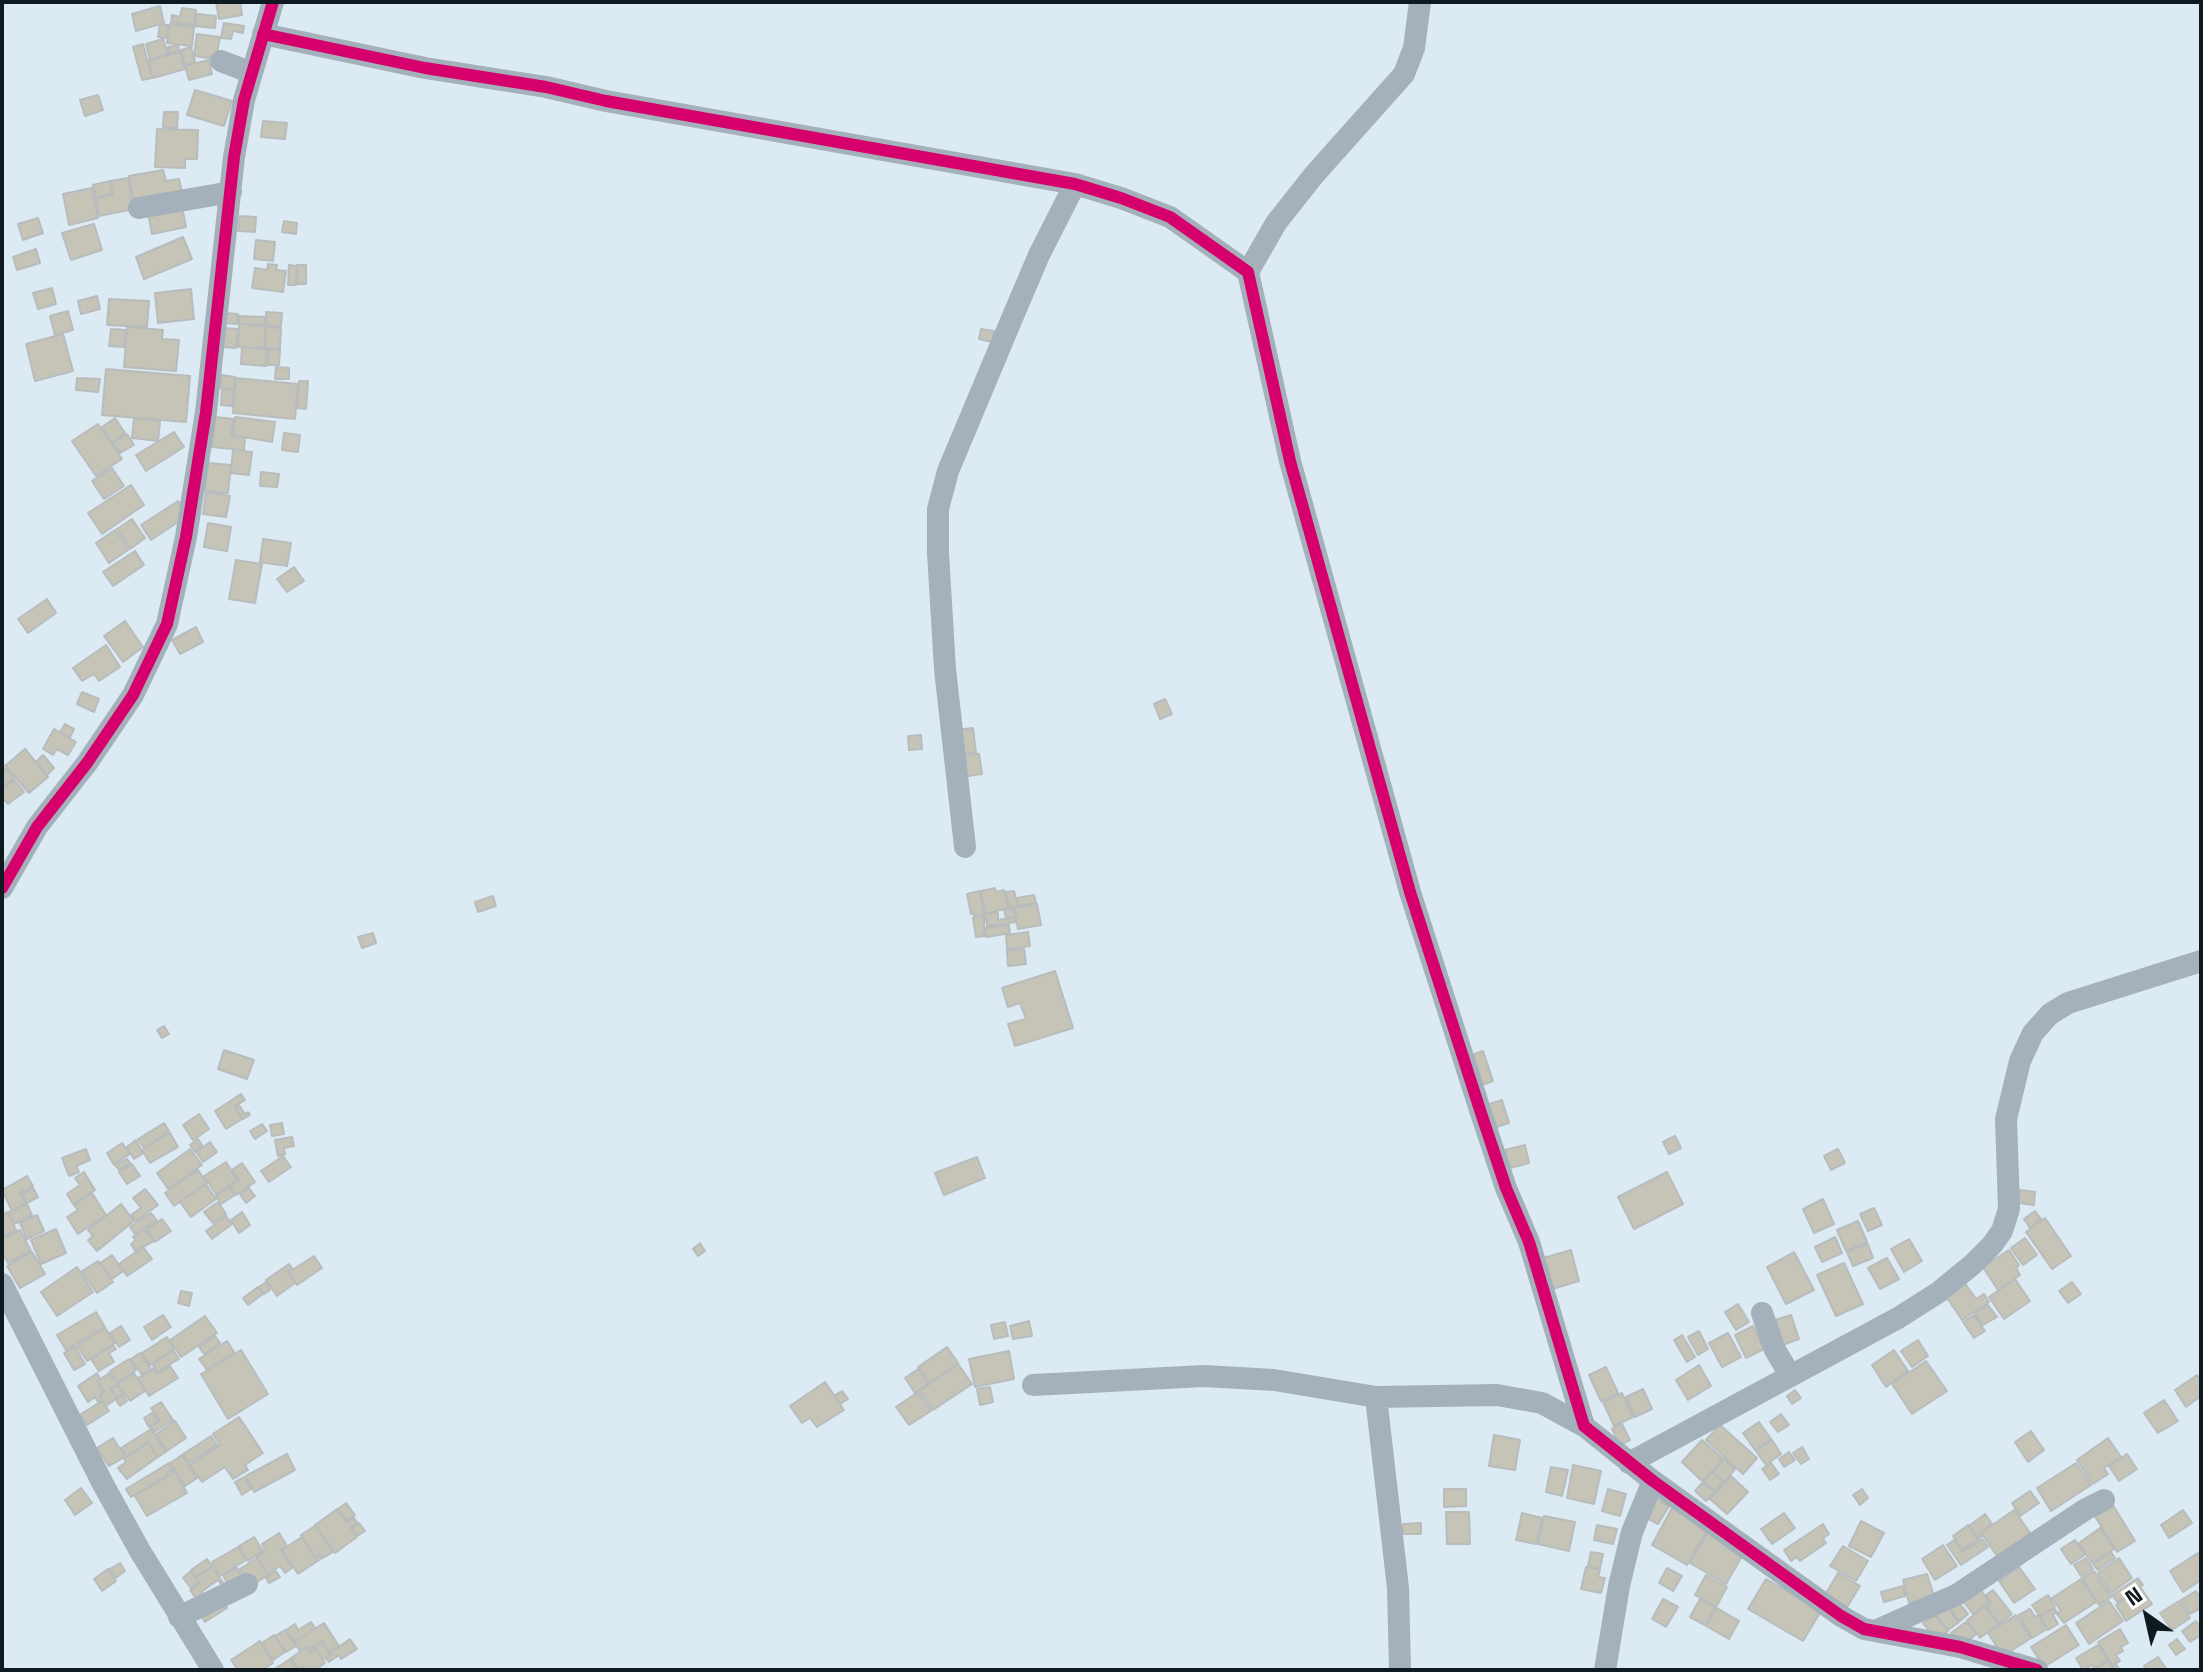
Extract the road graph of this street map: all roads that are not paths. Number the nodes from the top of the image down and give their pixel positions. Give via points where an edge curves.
1 (273, 2) edge
2 (1420, 2) edge
3 (263, 34) junction
4 (221, 61) dead end
5 (252, 73) junction
6 (1075, 184) junction
7 (231, 192) junction
8 (139, 208) dead end
9 (1248, 272) junction
10 (965, 847) dead end
11 (2, 888) edge
12 (2201, 961) edge
13 (2, 1284) edge
14 (1762, 1313) dead end
15 (1790, 1375) junction
16 (1033, 1385) dead end
17 (1376, 1397) junction
18 (1584, 1426) junction
19 (1629, 1463) junction
20 (1653, 1481) junction
21 (2104, 1500) dead end
22 (247, 1584) dead end
23 (179, 1617) junction
24 (1875, 1631) junction
25 (213, 1670) edge
26 (1400, 1670) edge
27 (1605, 1670) edge
28 (2037, 1670) edge

1 - 3 street
2 - 9 street via 1414,48 1404,74 1276,223
3 - 5 street
3 - 6 street via 425,68
4 - 5 street
5 - 7 street
6 - 9 street via 1170,217
6 - 10 street via 1013,316 948,471 938,509 945,669
7 - 8 street
7 - 11 street via 206,412 167,624 133,695 37,827
9 - 18 street via 1290,461 1410,892 1496,1158 1529,1242
12 - 15 street via 2068,1003 2050,1014 2033,1033 2011,1092 2006,1119 2009,1209 1992,1245 1939,1292
13 - 23 street via 103,1484
14 - 15 street
15 - 19 street
16 - 17 street via 1204,1376 1274,1380
17 - 18 street via 1497,1395 1542,1403
17 - 26 street via 1397,1572
18 - 19 street
19 - 20 street
20 - 24 street via 1841,1616
20 - 27 street via 1632,1532
21 - 24 street via 1958,1594
22 - 23 street
23 - 25 street
24 - 28 street via 1960,1647

